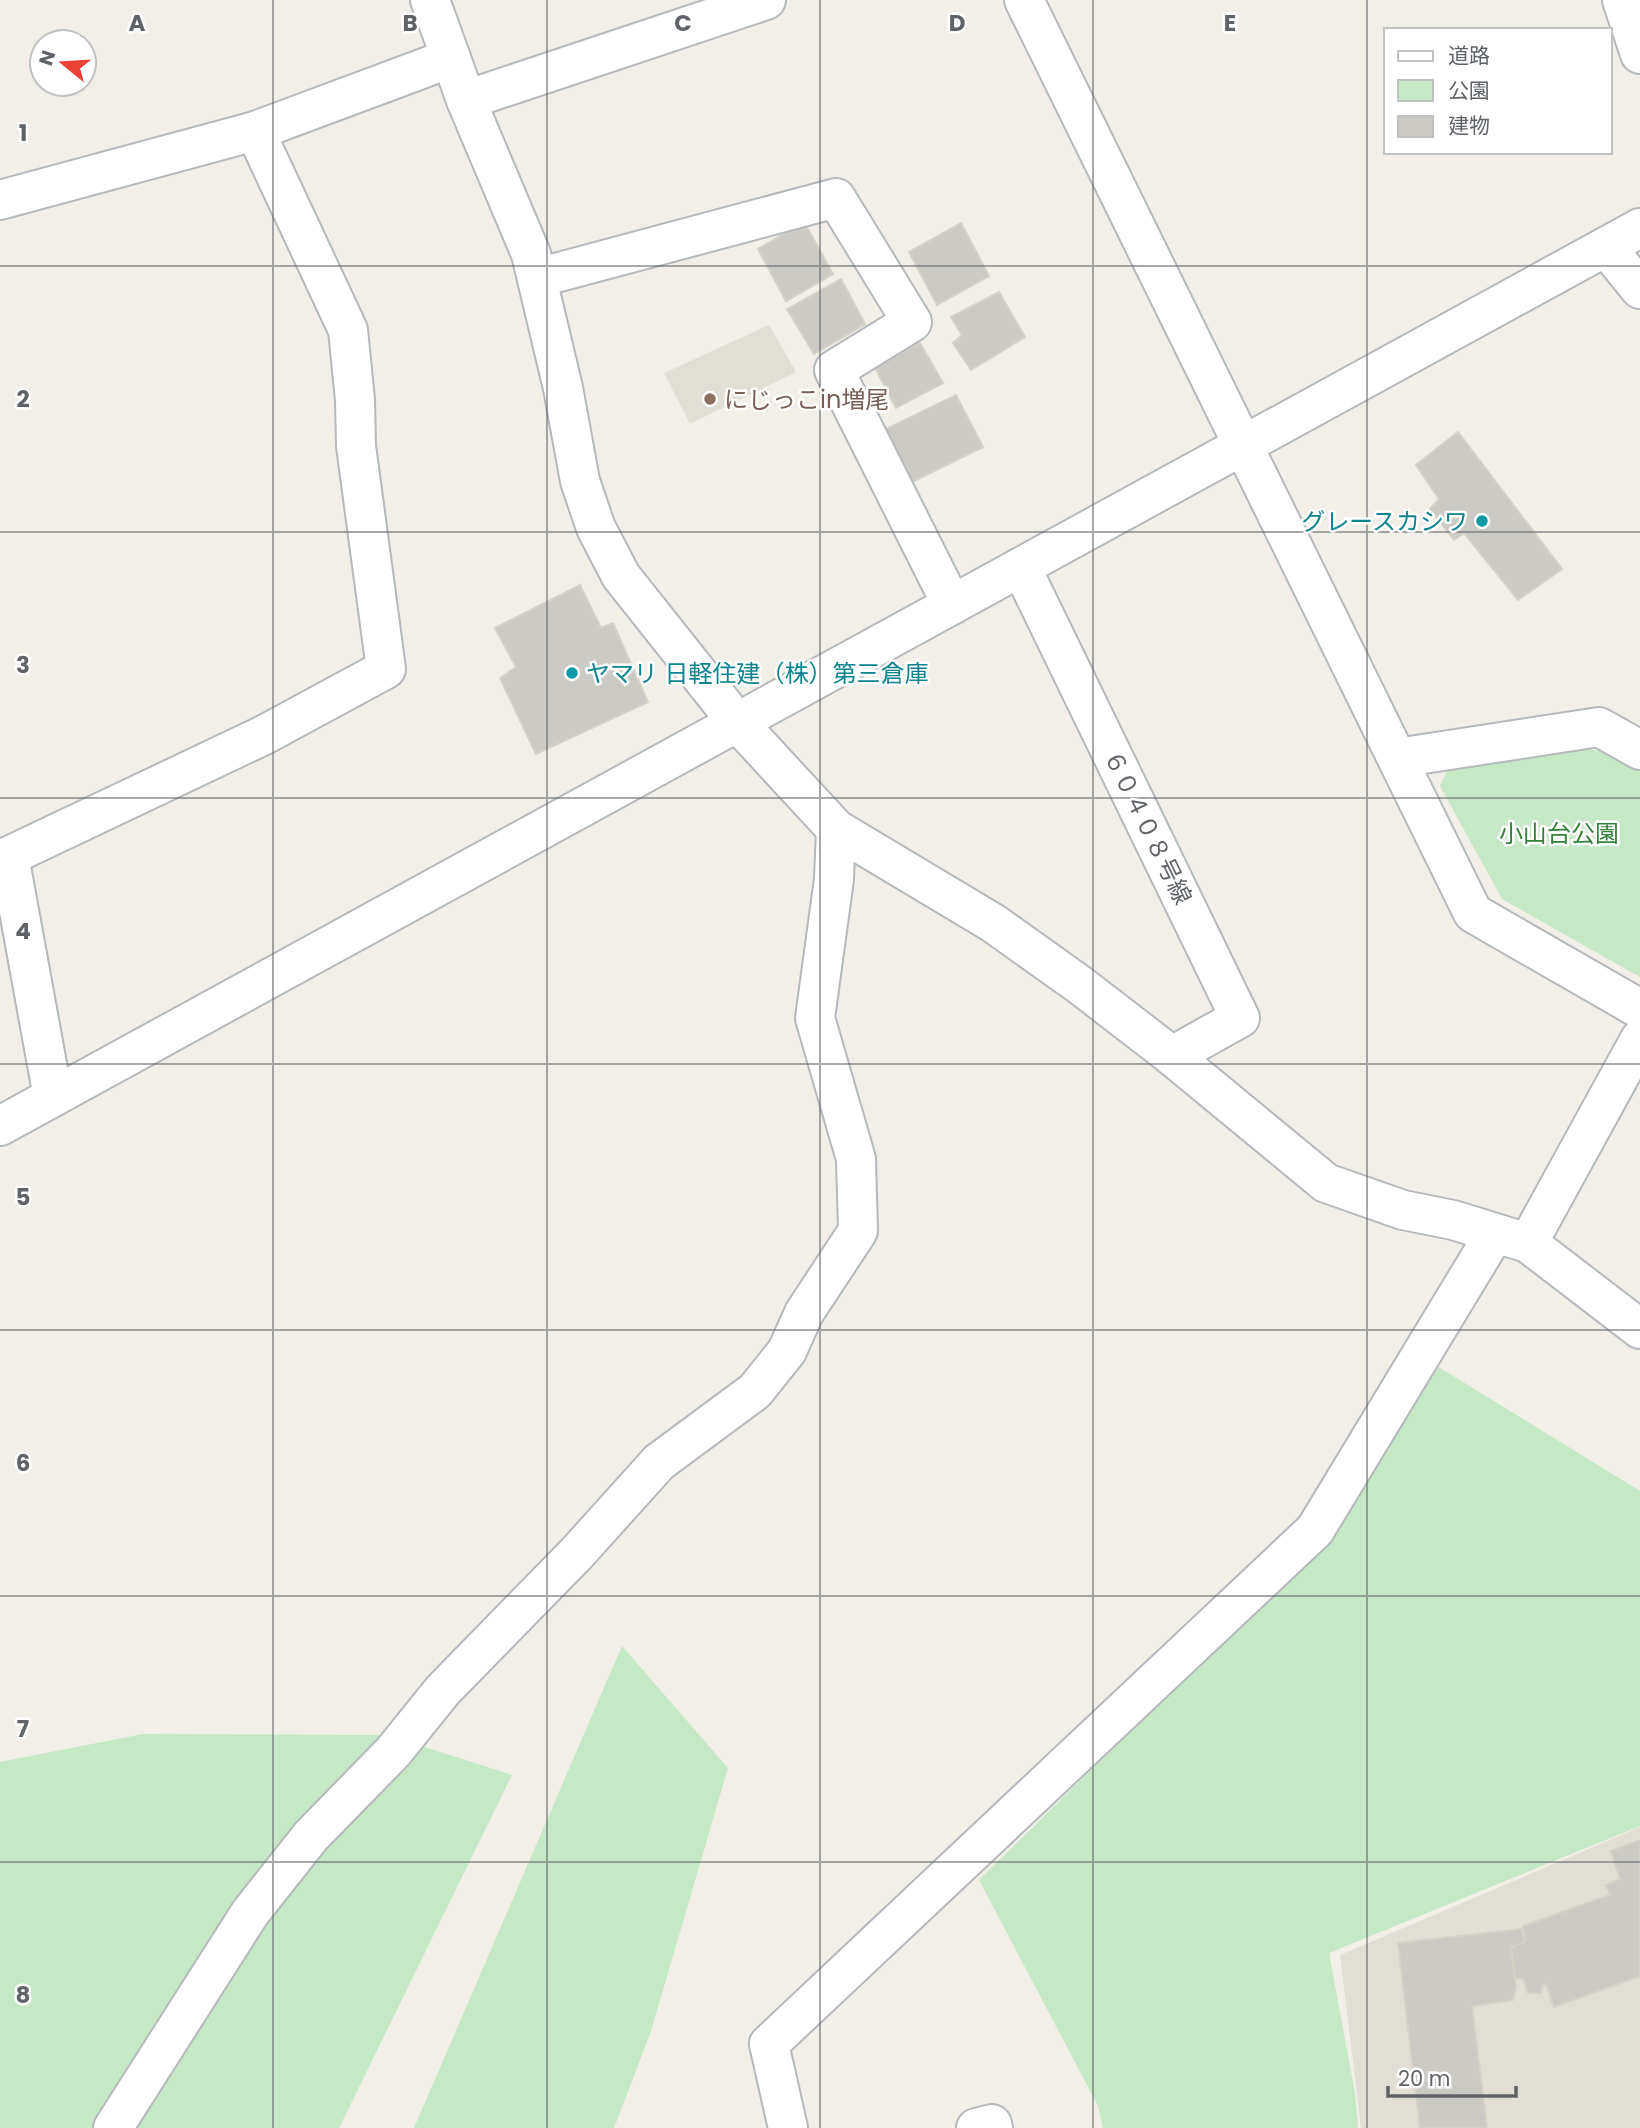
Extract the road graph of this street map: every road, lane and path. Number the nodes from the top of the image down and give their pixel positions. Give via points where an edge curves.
1 (430, 0) edge
2 (1024, 0) edge
3 (1622, 0) edge
4 (741, 4) edge
5 (1640, 54) edge
6 (451, 58) junction
7 (466, 100) junction
8 (255, 131) junction
9 (0, 200) edge
10 (1640, 228) edge
11 (1606, 247) junction
12 (537, 278) junction
13 (1640, 289) edge
14 (1243, 445) junction
15 (1021, 567) junction
16 (952, 604) junction
17 (737, 722) junction
18 (1640, 750) edge
19 (1397, 758) junction
20 (836, 829) junction
21 (1640, 1009) edge
22 (1640, 1039) edge
23 (1172, 1056) junction
24 (53, 1097) junction
25 (0, 1126) edge
26 (1512, 1238) junction
27 (1640, 1329) edge
28 (113, 2128) edge
29 (788, 2128) edge
30 (976, 2128) edge
31 (993, 2128) edge

1 - 6 street
2 - 14 street
3 - 5 street
4 - 7 street
6 - 7 street
6 - 8 street
7 - 12 street
8 - 9 street
8 - 24 street via 348,330 356,446 386,669 264,735 9,856
10 - 11 street
11 - 13 street
11 - 14 street
12 - 16 street via 836,198 912,322 834,370
12 - 17 street via 564,388 580,481 596,528 621,576
14 - 15 street
14 - 19 street
15 - 16 street
15 - 23 street, ６０４０８号線 via 1240,1018
16 - 17 street
17 - 20 street
17 - 24 street
18 - 19 street via 1599,727
19 - 21 street via 1473,913
20 - 23 street via 993,923
20 - 28 street via 834,879 815,1018 856,1160 858,1231 804,1314 787,1351 755,1391 659,1462 311,1836 250,1913
22 - 26 street
23 - 26 street via 1326,1183 1403,1210
24 - 25 street
26 - 27 street
26 - 29 street via 1315,1530 769,2043
30 - 31 street via 992,2124

